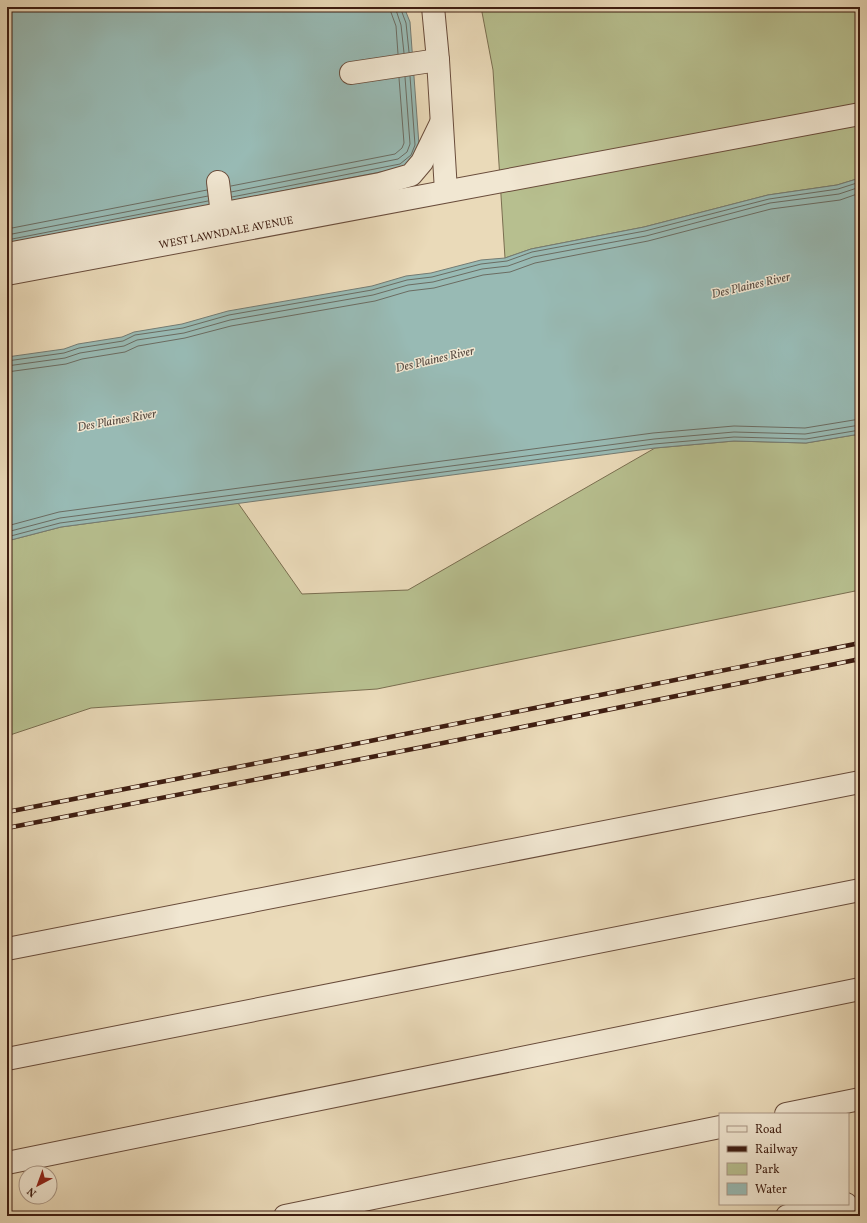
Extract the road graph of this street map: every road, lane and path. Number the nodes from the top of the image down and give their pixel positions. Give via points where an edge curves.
1 (432, 7) edge
2 (438, 60) junction
3 (351, 73) dead end
4 (860, 114) edge
5 (441, 123) junction
6 (218, 182) dead end
7 (446, 191) junction
8 (222, 214) junction
9 (7, 254) edge
10 (7, 274) edge
11 (860, 782) edge
12 (860, 890) edge
13 (7, 949) edge
14 (860, 989) edge
15 (7, 1059) edge
16 (860, 1099) edge
17 (791, 1113) edge
18 (719, 1128) edge
19 (7, 1163) edge
20 (860, 1201) edge
21 (849, 1204) edge
22 (842, 1205) edge
23 (285, 1216) edge
24 (787, 1216) edge

1 - 2 lane
2 - 3 lane
2 - 5 lane
4 - 7 lane, WEST LAWNDALE AVENUE
5 - 7 lane
5 - 8 lane via 422,162 411,175 380,184
6 - 8 lane
7 - 10 lane, WEST LAWNDALE AVENUE
8 - 9 lane
11 - 13 lane
12 - 15 lane
14 - 19 lane
16 - 17 lane
18 - 23 lane
20 - 21 lane
22 - 24 lane

